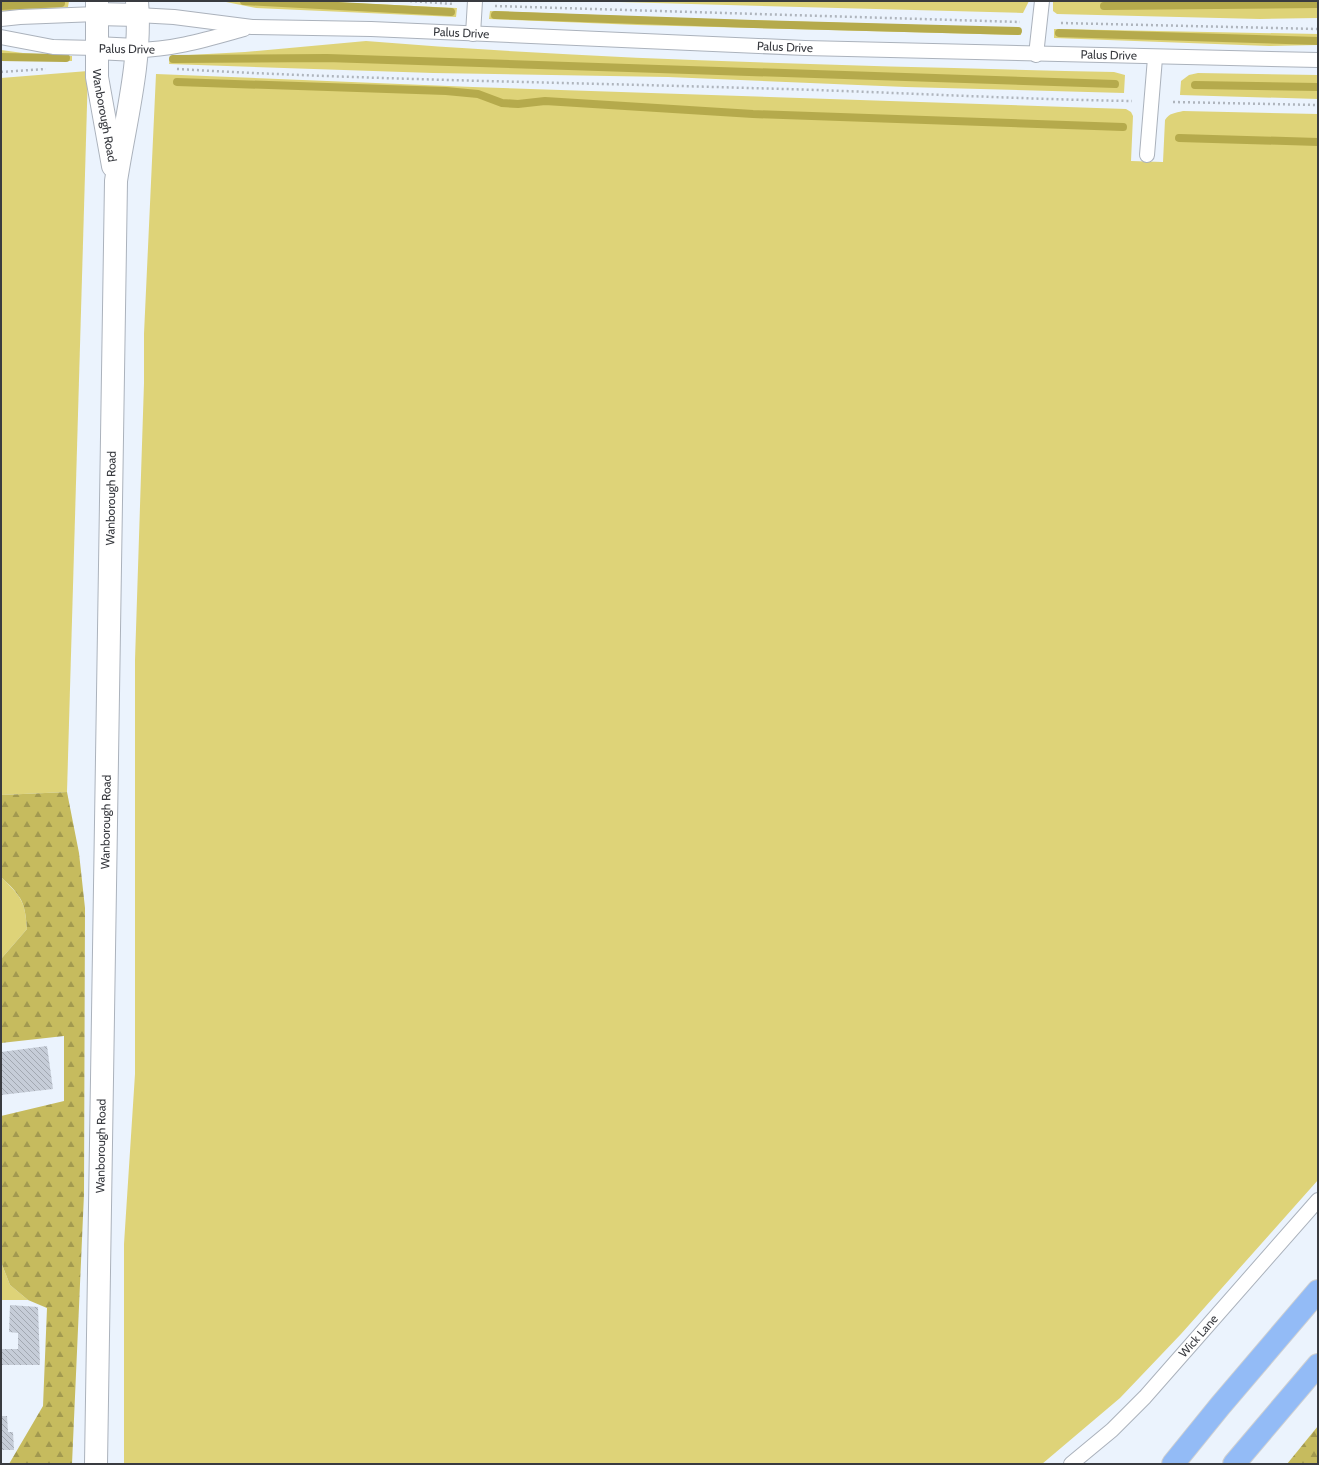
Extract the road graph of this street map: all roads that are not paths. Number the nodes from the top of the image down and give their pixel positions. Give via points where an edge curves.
1 (1042, 1) edge
2 (475, 3) edge
3 (97, 8) edge
4 (137, 8) edge
5 (1, 19) edge
6 (252, 27) junction
7 (473, 34) junction
8 (1, 37) edge
9 (96, 48) junction
10 (136, 50) junction
11 (1036, 55) junction
12 (1155, 58) junction
13 (1318, 60) edge
14 (1147, 155) dead end
15 (116, 181) junction
16 (1318, 1200) edge
17 (1318, 1291) edge
18 (1318, 1365) edge
19 (96, 1464) edge
20 (1071, 1464) edge
21 (1173, 1464) edge
22 (1234, 1464) edge

1 - 11 lane
2 - 7 lane
3 - 4 street, Palus Drive
3 - 5 lane, Palus Drive
3 - 9 street, Wanborough Road
4 - 6 lane, Palus Drive via 174,17
4 - 10 street, Wanborough Road
6 - 7 lane, Palus Drive
6 - 10 lane, Palus Drive via 176,47
7 - 11 lane, Palus Drive
8 - 9 lane, Palus Drive via 53,46
9 - 10 street, Palus Drive
9 - 15 street, Wanborough Road via 99,93
10 - 15 street, Wanborough Road
11 - 12 lane, Palus Drive
12 - 13 lane, Palus Drive
12 - 14 lane
15 - 19 street, Wanborough Road
16 - 20 lane, Wick Lane via 1146,1397
17 - 21 highway
18 - 22 highway

